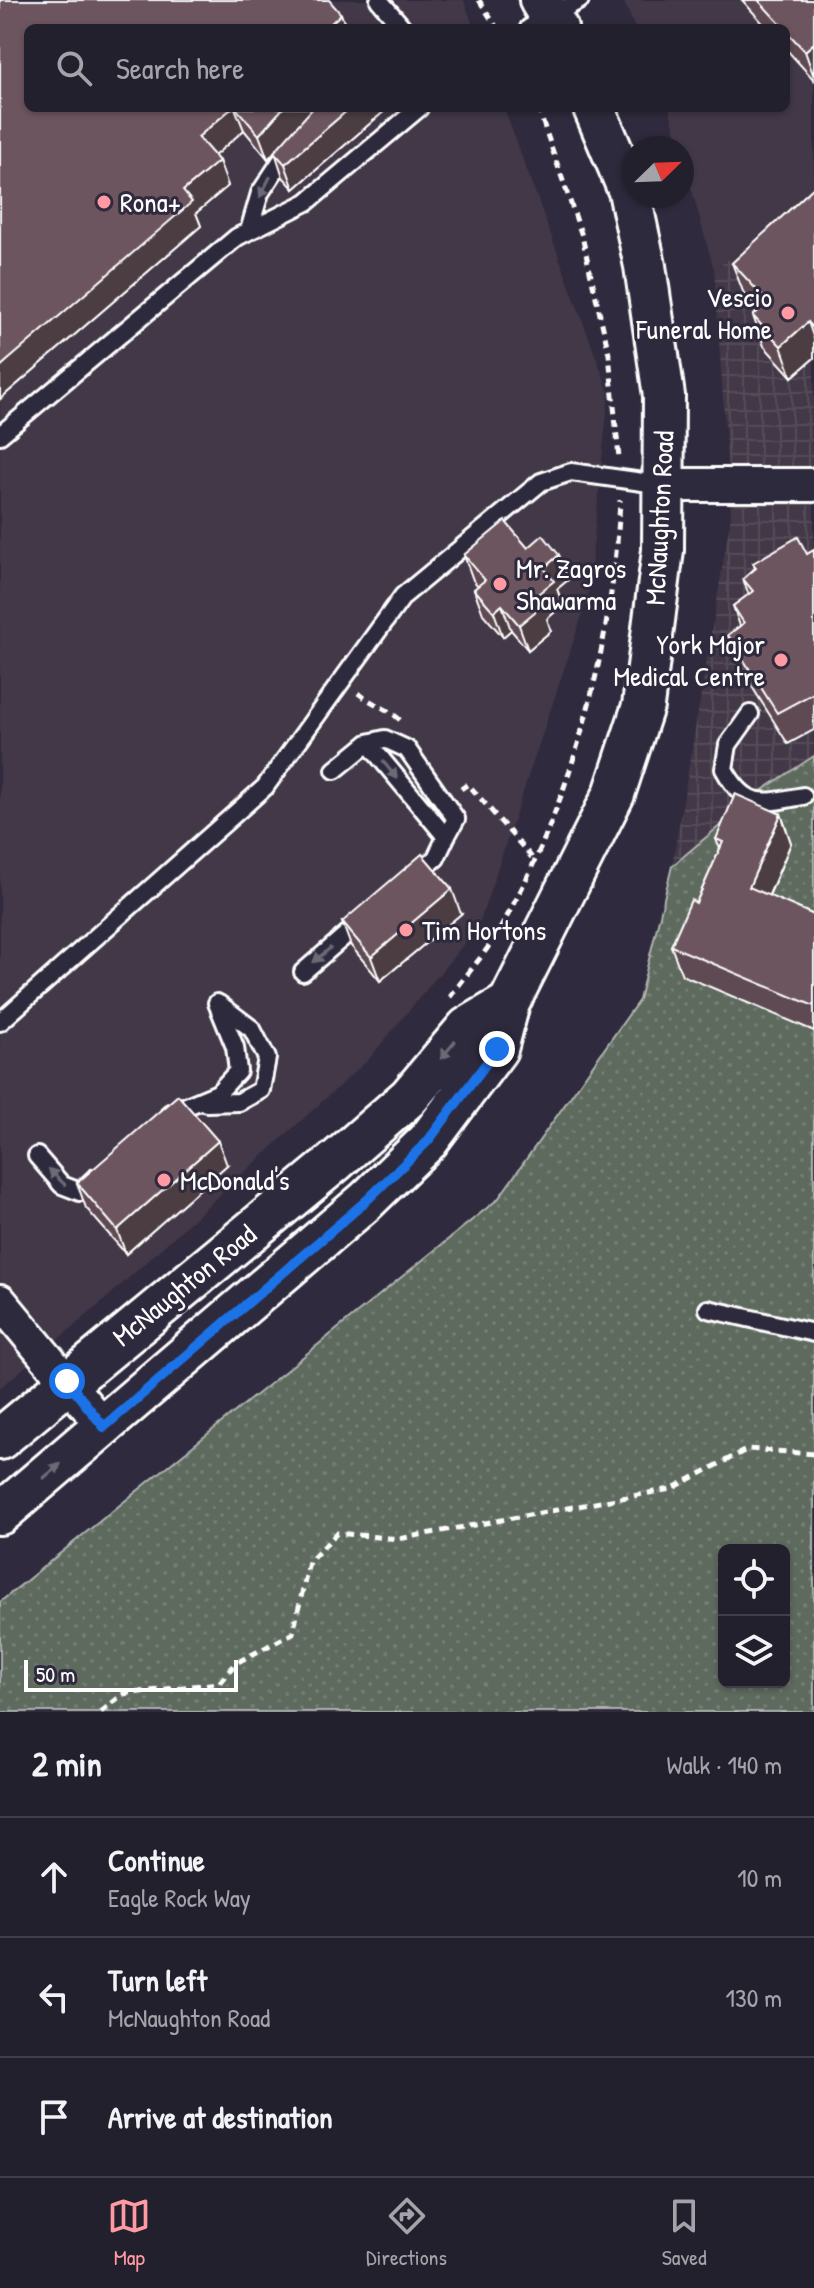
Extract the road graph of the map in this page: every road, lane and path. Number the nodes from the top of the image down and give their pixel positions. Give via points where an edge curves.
1 (379, 0) edge
2 (479, 0) edge
3 (400, 24) edge
4 (494, 24) edge
5 (414, 112) edge
6 (539, 112) edge
7 (596, 112) edge
8 (302, 135) edge
9 (249, 231) junction
10 (0, 435) edge
11 (621, 479) junction
12 (664, 485) junction
13 (814, 485) edge
14 (750, 714) dead end
15 (368, 743) junction
16 (335, 770) dead end
17 (803, 796) dead end
18 (446, 837) junction
19 (400, 889) edge
20 (375, 910) edge
21 (303, 972) dead end
22 (446, 1002) dead end
23 (509, 1003) junction
24 (0, 1022) edge
25 (198, 1103) junction
26 (160, 1121) edge
27 (37, 1156) dead end
28 (114, 1162) edge
29 (0, 1301) edge
30 (708, 1309) dead end
31 (814, 1333) edge
32 (67, 1381) junction
33 (104, 1427) junction
34 (0, 1439) edge
35 (814, 1454) edge
36 (0, 1514) edge
37 (101, 1712) edge

1 - 3 lane
2 - 4 path
5 - 9 lane via 307,202
6 - 11 path via 582,236 609,354
7 - 12 street, McNaughton Road via 629,191 645,266 664,396
8 -> 9 lane via 284,153 260,193
9 - 10 lane
11 - 12 lane
11 - 22 path via 617,558 595,678 554,819 499,930
11 - 24 lane via 571,472 541,482 403,596 265,787
12 - 13 street
12 - 23 street, McNaughton Road via 663,550 643,706 614,794
14 - 17 lane via 728,745 724,769 736,792 761,804
15 - 16 lane
15 -> 18 lane
15 - 18 lane via 385,739 407,749 456,819
18 - 19 lane via 436,858
20 -> 21 lane
23 -> 32 street, McNaughton Road via 467,1028 409,1097
23 - 33 street, McNaughton Road via 497,1049 428,1141
25 - 25 lane via 218,1093 238,1071 235,1047 217,1003 252,1029 267,1058 261,1090 239,1102
25 - 26 lane
28 -> 27 lane via 80,1192 62,1185
29 - 32 street
30 - 31 lane
32 - 33 street
32 - 34 street, McNaughton Road
36 -> 33 street, McNaughton Road
35 - 37 path via 748,1449 671,1489 398,1539 337,1533 309,1562 293,1633 236,1663 219,1683 123,1694

